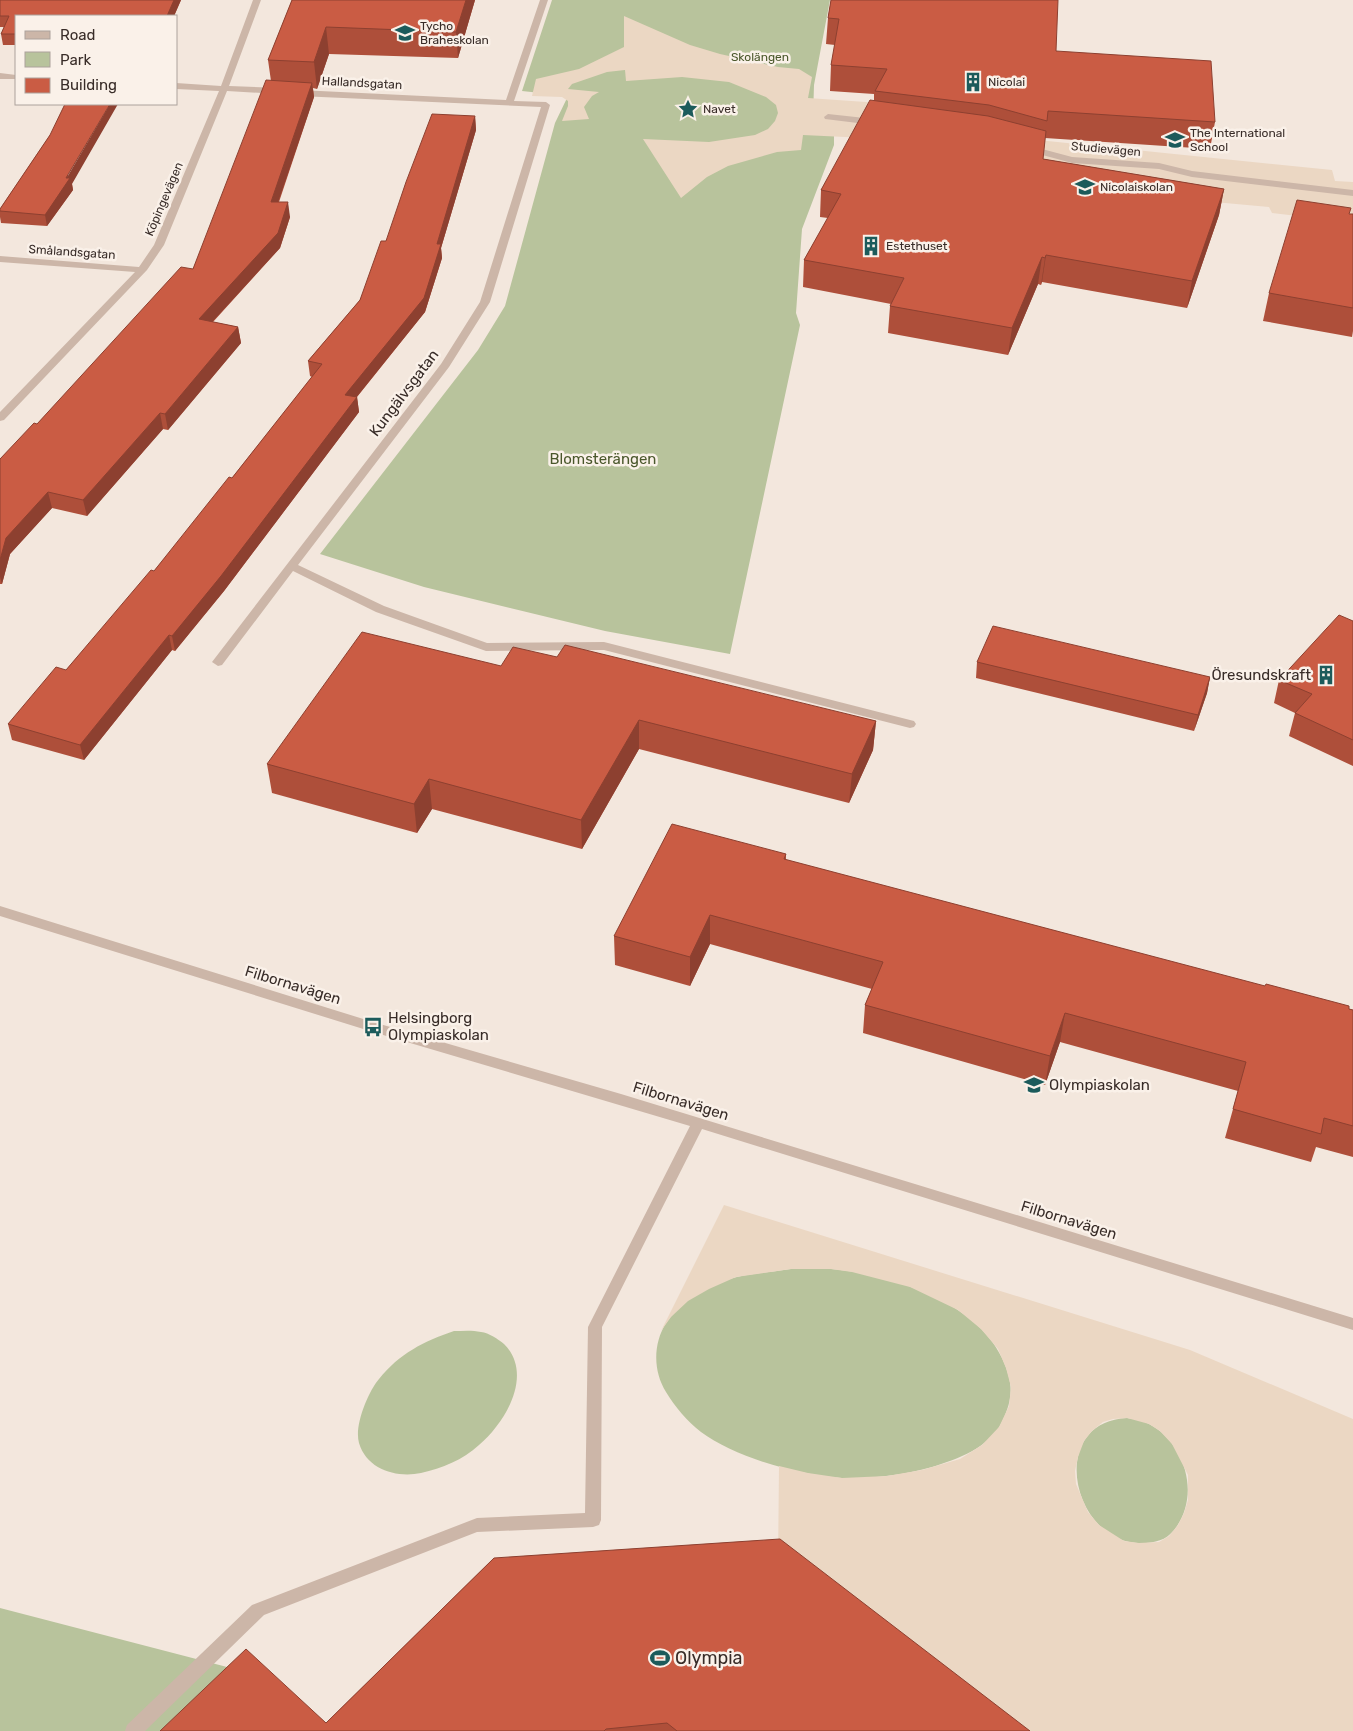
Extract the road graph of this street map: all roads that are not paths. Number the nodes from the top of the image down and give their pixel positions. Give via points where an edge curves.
1 (257, 0) edge
2 (544, 0) edge
3 (0, 76) edge
4 (15, 77) edge
5 (178, 86) edge
6 (224, 89) junction
7 (509, 103) junction
8 (546, 105) joint
9 (828, 116) dead end
10 (887, 124) edge
11 (1015, 144) edge
12 (1353, 193) edge
13 (0, 259) edge
14 (142, 270) junction
15 (0, 418) edge
16 (291, 566) junction
17 (218, 662) dead end
18 (910, 724) dead end
19 (0, 910) edge
20 (698, 1124) junction
21 (1353, 1324) edge
22 (133, 1731) edge

1 - 6 street, Köpingevägen
2 - 7 street
3 - 4 street
5 - 6 street, Hallandsgatan
6 - 7 street, Hallandsgatan
6 - 14 street, Köpingevägen via 159,245
7 - 8 street, Hallandsgatan
8 - 16 street, Kungälvsgatan via 485,302 445,365
9 - 10 street
11 - 12 street, Studievägen via 1072,160 1158,166 1192,174
13 - 14 street, Smålandsgatan
14 - 15 street, Köpingevägen
16 - 17 street, Kungälvsgatan
16 - 18 street via 380,609 486,647 604,646
19 - 20 street, Filbornavägen via 373,1027
20 - 21 street, Filbornavägen
20 - 22 street via 595,1327 593,1520 477,1525 258,1610

